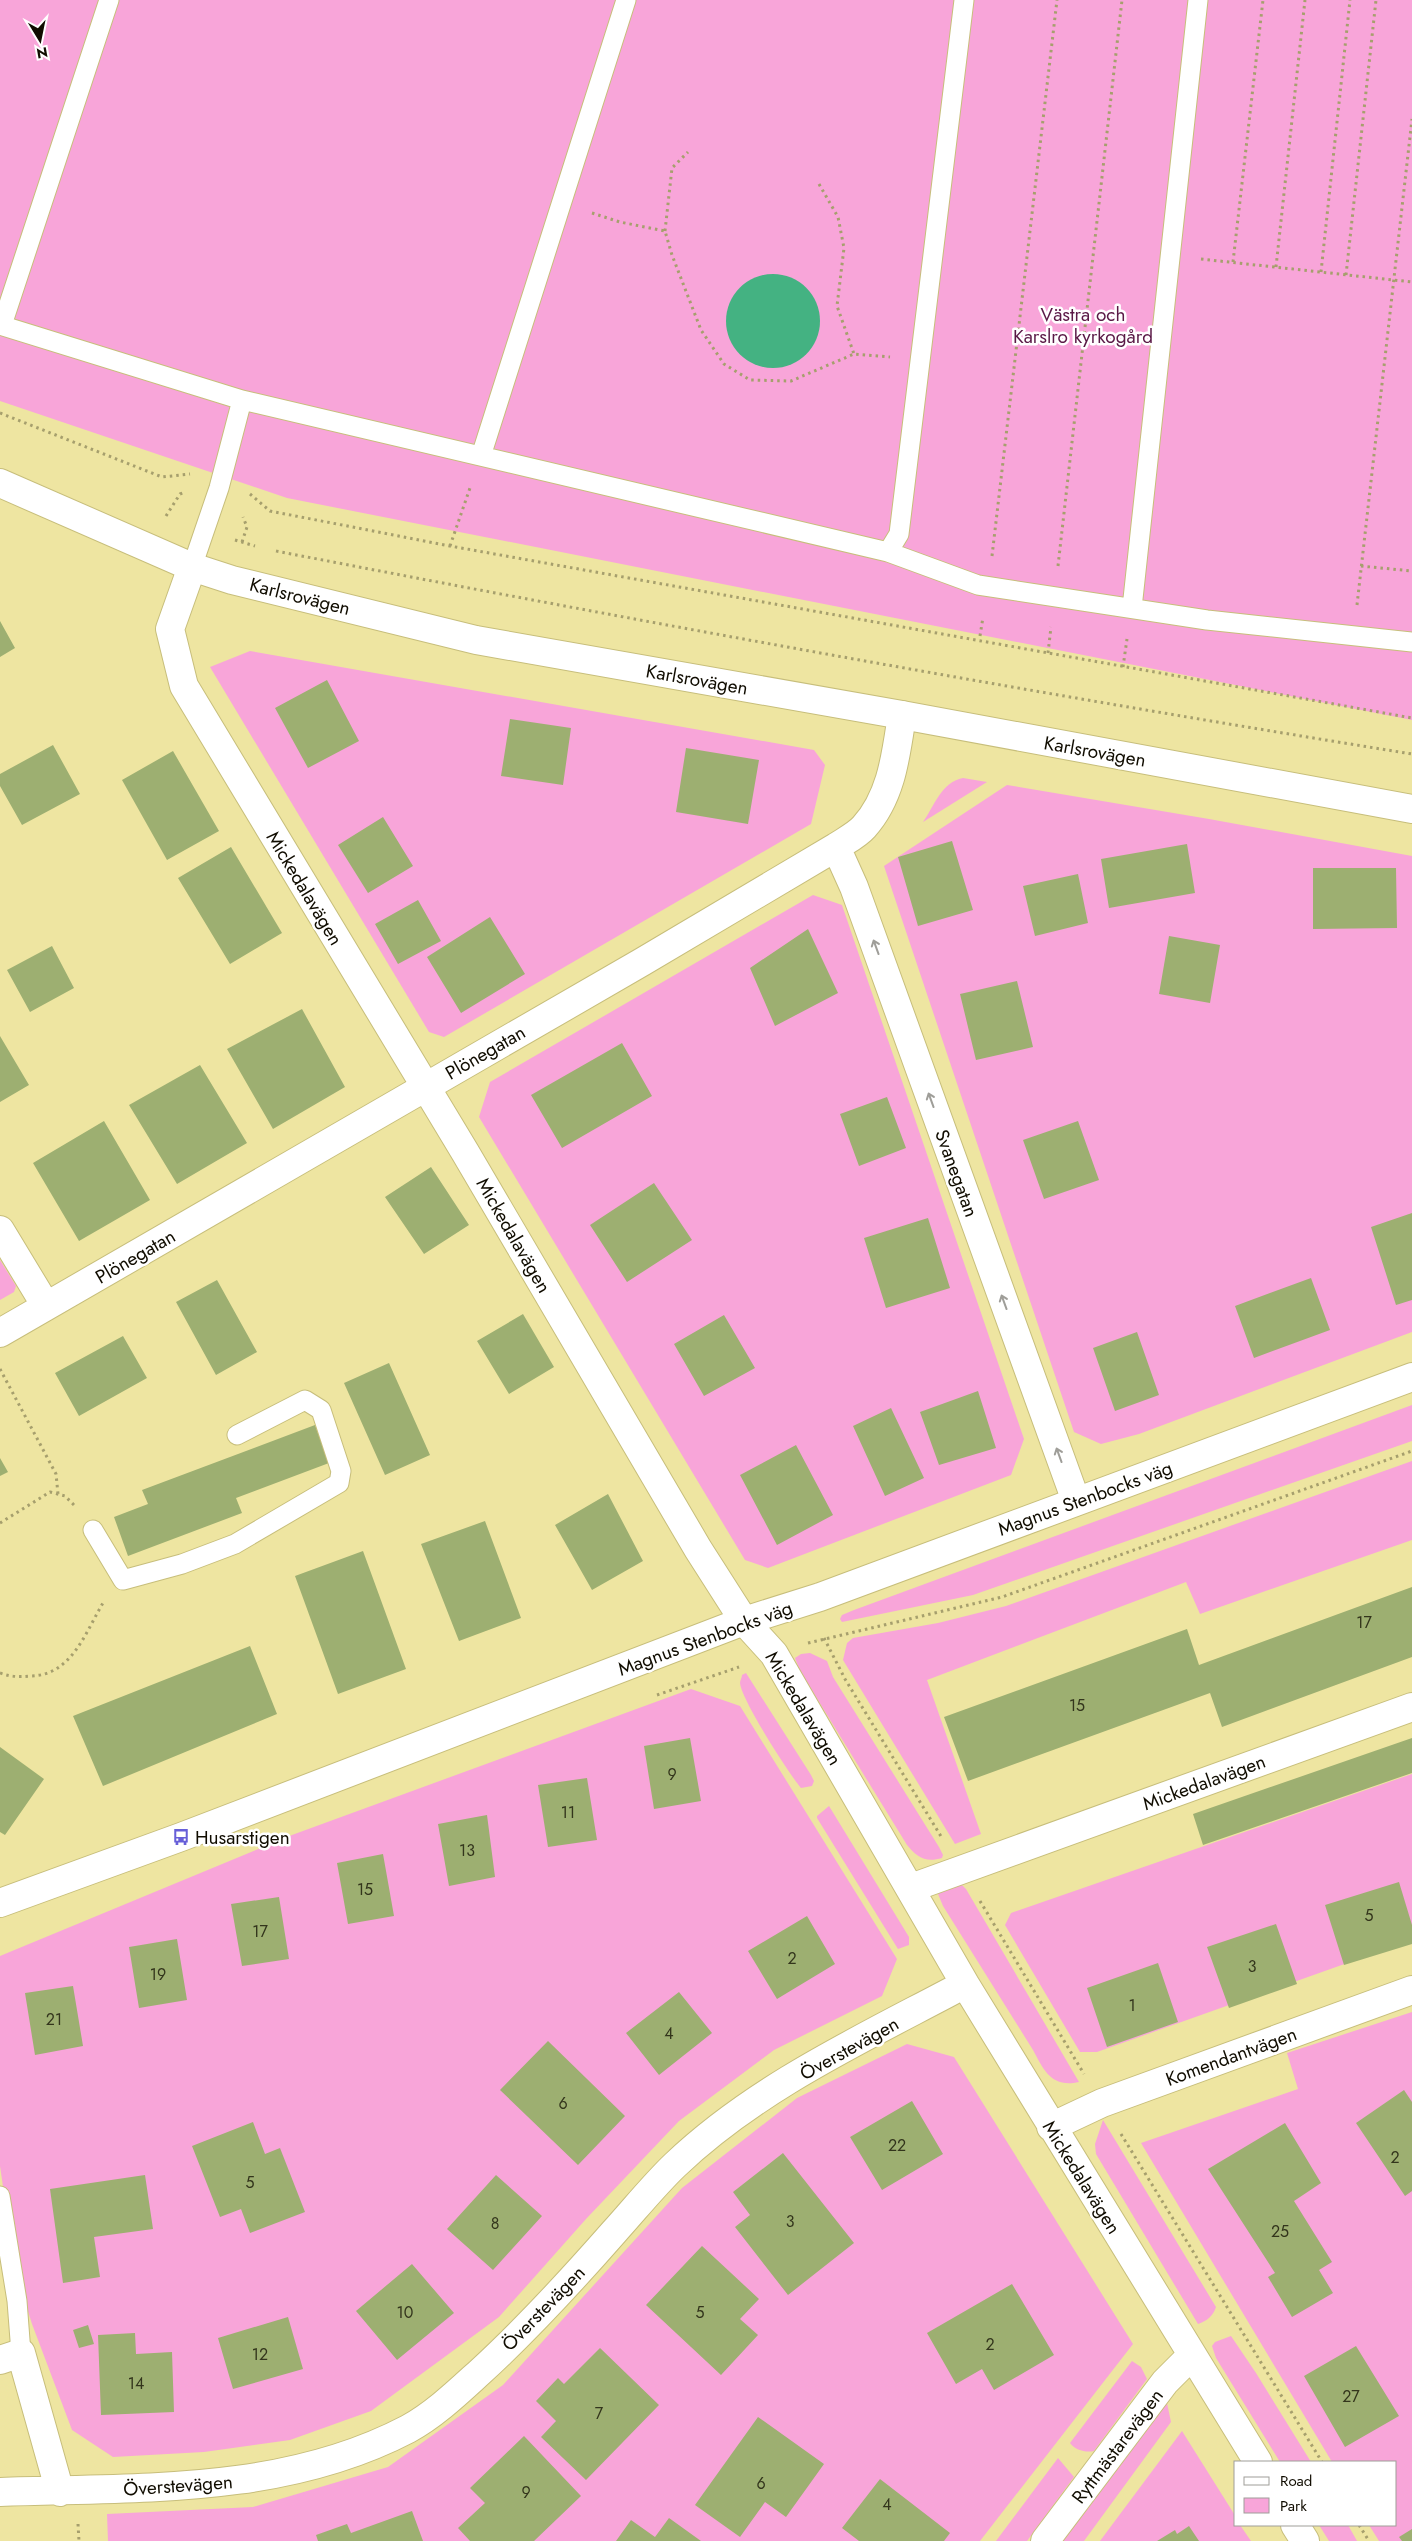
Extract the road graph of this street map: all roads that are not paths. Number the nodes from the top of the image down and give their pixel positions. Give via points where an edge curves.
1 (109, 0) edge
2 (626, 0) edge
3 (964, 0) edge
4 (1198, 0) edge
5 (1, 325) edge
6 (242, 400) junction
7 (481, 456) junction
8 (0, 483) edge
9 (888, 552) junction
10 (192, 567) junction
11 (1132, 608) junction
12 (1412, 642) edge
13 (902, 715) junction
14 (1412, 809) edge
15 (836, 847) junction
16 (425, 1086) junction
17 (0, 1230) edge
18 (46, 1306) junction
19 (0, 1333) edge
20 (1412, 1377) edge
21 (237, 1435) dead end
22 (1076, 1501) junction
23 (94, 1530) road end
24 (744, 1621) junction
25 (1412, 1707) edge
26 (911, 1888) junction
27 (0, 1903) edge
28 (965, 1984) junction
29 (1412, 1990) edge
30 (1051, 2126) junction
31 (0, 2196) edge
32 (1192, 2355) junction
33 (10, 2357) edge
34 (1257, 2461) edge
35 (0, 2492) edge
36 (60, 2492) junction
37 (1296, 2526) edge
38 (1045, 2541) edge
39 (1305, 2541) edge

1 - 5 lane
2 - 7 lane
3 - 9 lane via 899,534
4 - 11 lane
5 - 6 lane
6 - 7 lane
6 - 10 lane
7 - 9 lane
8 - 10 street, Karlsrovägen
9 - 11 lane via 988,587
10 - 13 street, Karlsrovägen via 232,580 476,640
10 - 16 street, Mickedalavägen via 170,629 184,686
11 - 12 lane via 1207,620
13 - 14 street, Karlsrovägen
13 - 15 street, Plönegatan via 892,774 885,792 864,828
15 - 16 street, Plönegatan
22 -> 15 street, Svanegatan via 854,888
16 - 18 street, Plönegatan
16 - 24 street, Mickedalavägen via 693,1541
17 - 18 street
18 - 19 street, Plönegatan
20 - 22 street, Magnus Stenbocks väg
21 - 23 lane via 305,1400 321,1410 341,1471 338,1483 235,1544 182,1564 123,1580
22 - 24 street, Magnus Stenbocks väg via 820,1597
24 - 26 street, Mickedalavägen via 774,1654
24 - 27 street, Magnus Stenbocks väg
25 - 26 street, Mickedalavägen
26 - 28 street, Mickedalavägen
28 - 30 street, Mickedalavägen
28 - 36 street, Överstevägen via 834,2054 740,2112 675,2165 520,2335 459,2391 411,2427 321,2464 259,2478
29 - 30 street, Komendantvägen via 1102,2103
30 - 32 street, Mickedalavägen
31 - 33 lane via 17,2301
32 - 34 street, Mickedalavägen
32 - 38 street, Ryttmästarevägen via 1165,2382
33 - 36 street
35 - 36 street, Överstevägen
37 - 39 street

